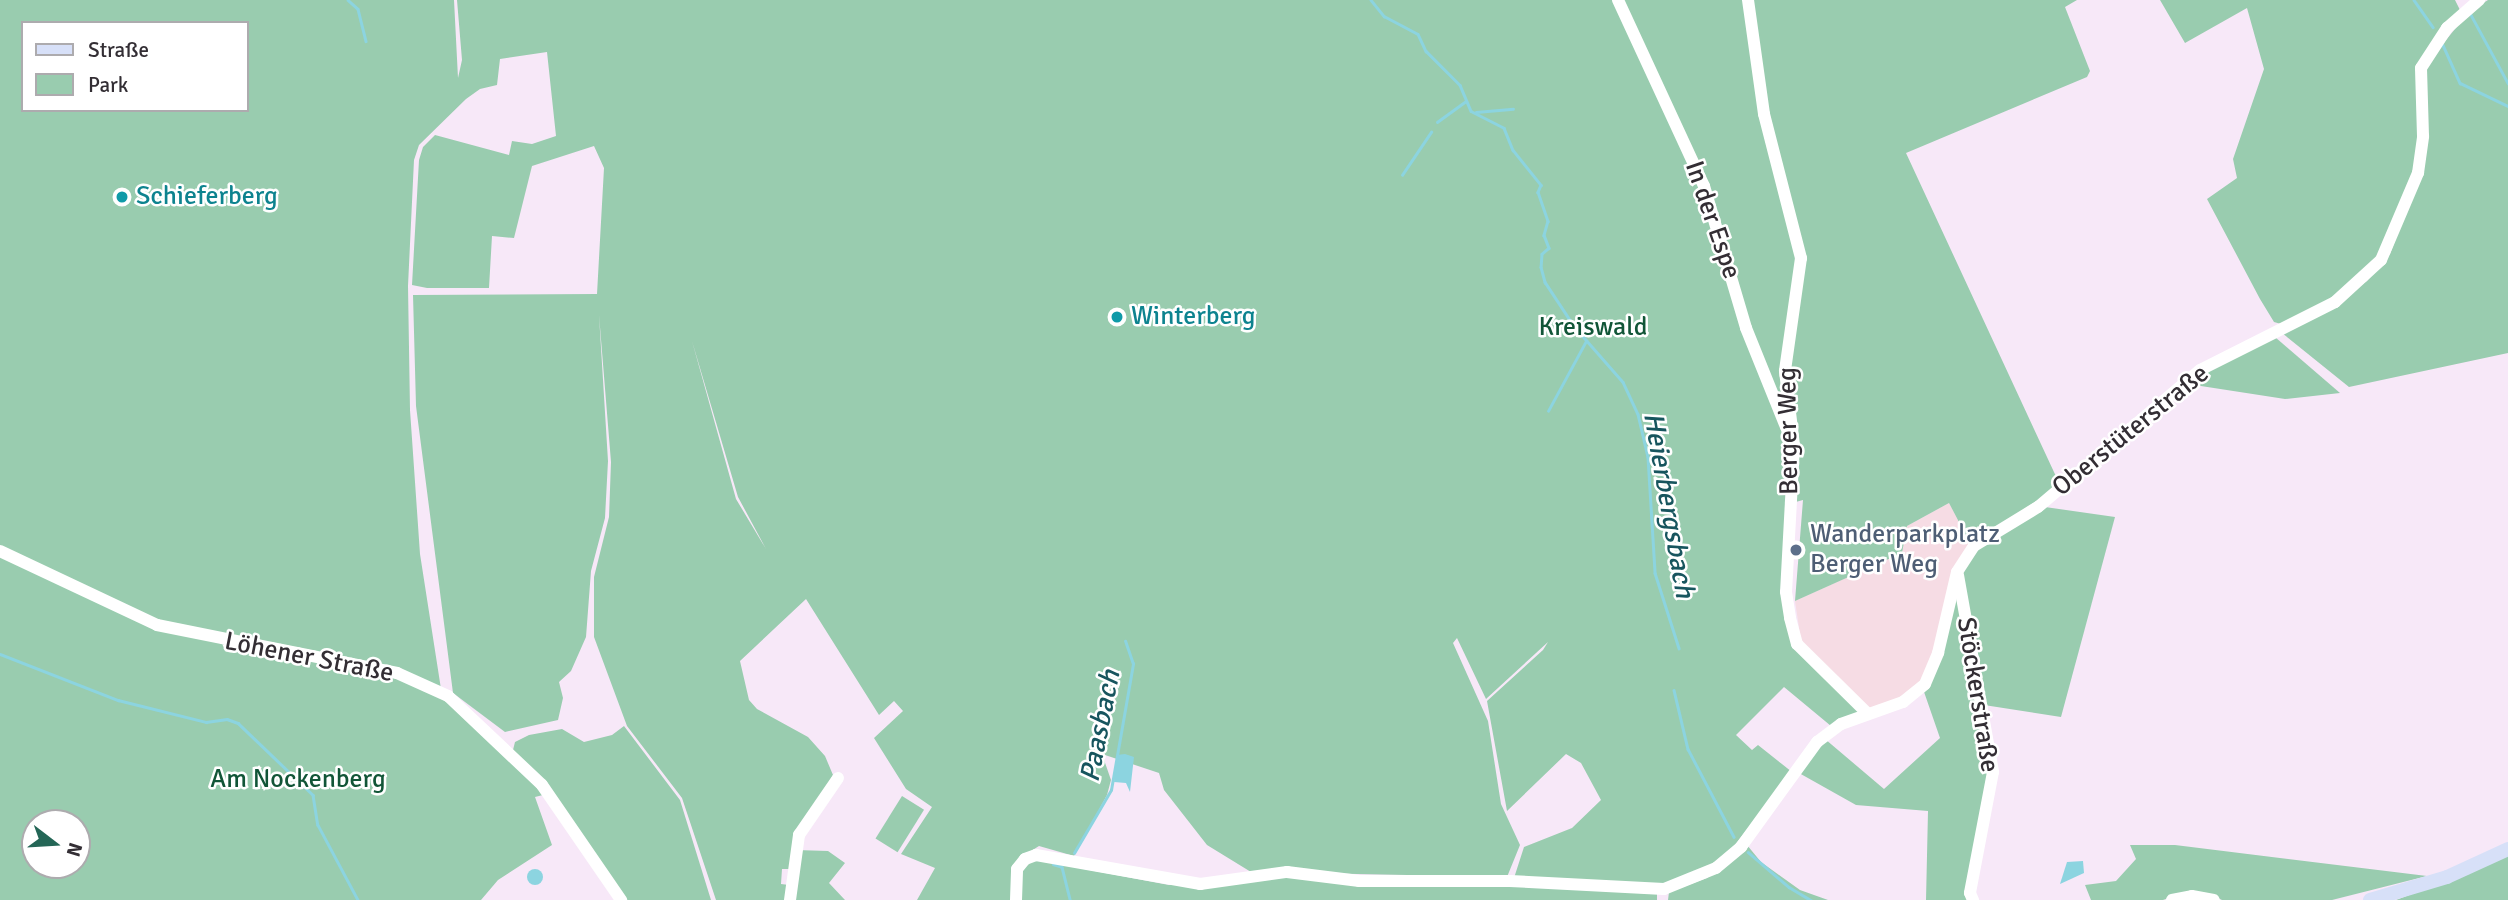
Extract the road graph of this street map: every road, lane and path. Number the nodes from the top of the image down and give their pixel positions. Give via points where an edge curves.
1 (1618, 0) edge
2 (1748, 0) edge
3 (2479, 0) edge
4 (1794, 445) junction
5 (0, 551) edge
6 (1957, 572) junction
7 (1867, 713) junction
8 (838, 778) dead end
9 (2508, 849) edge
10 (621, 900) edge
11 (790, 900) edge
12 (1016, 900) edge
13 (1973, 900) edge
14 (2172, 900) edge
15 (2214, 900) edge
16 (2370, 900) edge

1 - 4 street, In der Espe via 1704,186 1746,327
2 - 4 street, Berger Weg via 1764,114 1801,258 1785,371
3 - 6 street, Oberstüterstraße via 2447,28 2421,68 2423,136 2418,173 2381,260 2335,302 2200,370 2038,507 1974,546
4 - 7 street, Berger Weg via 1786,592 1797,644
5 - 10 street, Löhener Straße via 157,625 397,673 448,696 542,785
6 - 7 street, Oberstüterstraße via 1938,653 1925,684 1903,702
6 - 13 street, Stöckerstraße via 1993,772 1970,893
7 - 12 street, Oberstüterstraße via 1817,742 1741,847 1700,878 1664,889 1510,881 1359,881 1287,872 1200,884 1036,855 1017,869
8 - 11 street via 799,835
9 - 16 main road via 2447,877
14 - 15 street via 2192,896

